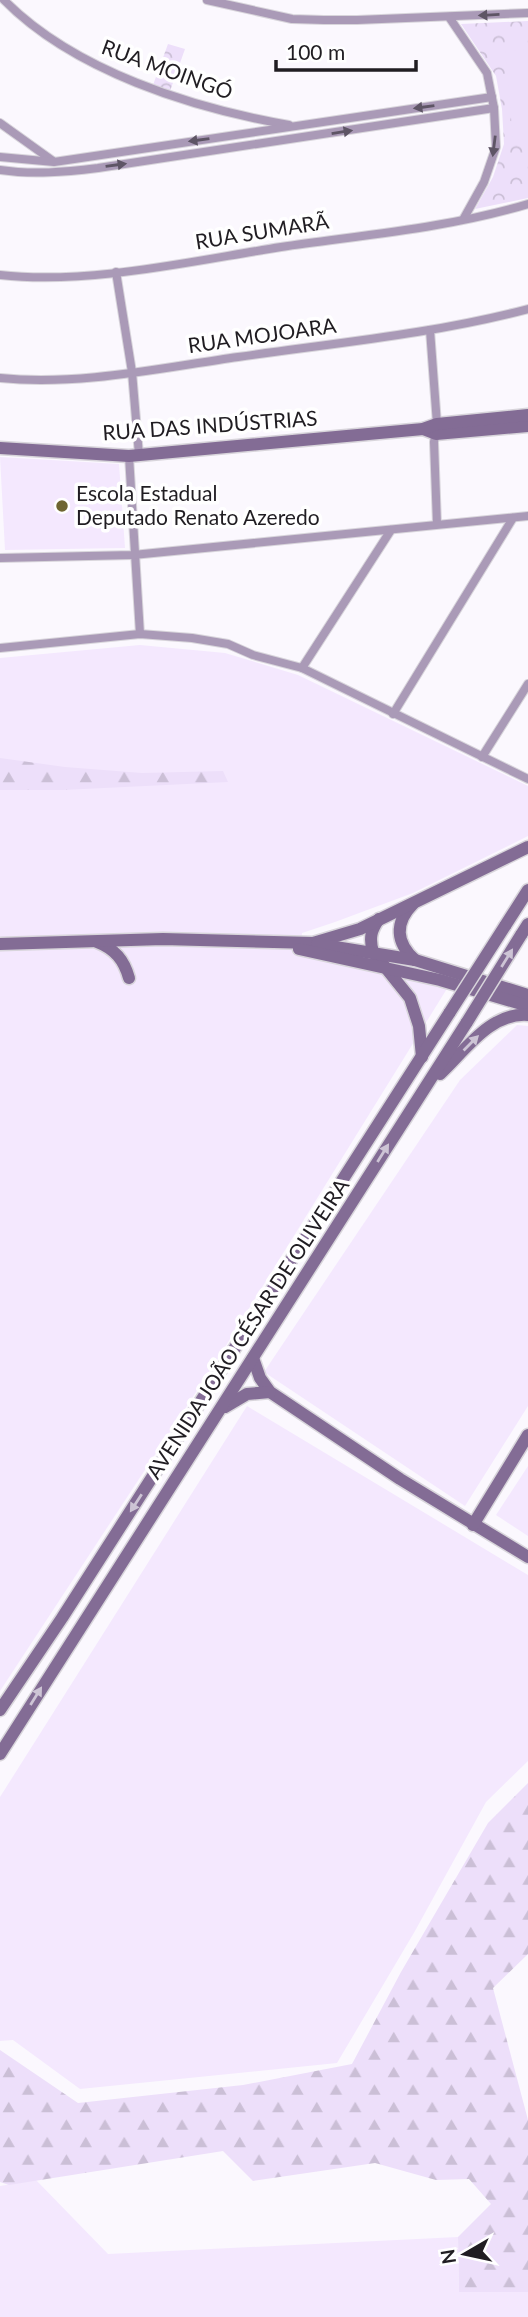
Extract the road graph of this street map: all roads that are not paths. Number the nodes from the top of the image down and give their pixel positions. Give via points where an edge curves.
1 (4, 0) edge
2 (206, 0) edge
3 (237, 4) edge
4 (528, 13) edge
5 (449, 17) junction
6 (492, 97) junction
7 (494, 108) junction
8 (375, 114) junction
9 (0, 123) edge
10 (295, 126) junction
11 (377, 126) junction
12 (0, 157) edge
13 (54, 162) junction
14 (0, 170) edge
15 (71, 171) junction
16 (528, 204) edge
17 (464, 218) junction
18 (116, 272) junction
19 (0, 275) edge
20 (528, 309) edge
21 (430, 330) junction
22 (132, 372) junction
23 (0, 379) edge
24 (528, 415) edge
25 (528, 426) edge
26 (436, 429) junction
27 (0, 448) edge
28 (134, 455) junction
29 (528, 516) edge
30 (513, 518) junction
31 (437, 524) junction
32 (391, 530) junction
33 (133, 555) junction
34 (0, 558) edge
35 (140, 634) junction
36 (0, 648) edge
37 (302, 667) junction
38 (528, 684) edge
39 (393, 713) junction
40 (482, 757) junction
41 (528, 779) edge
42 (528, 847) edge
43 (528, 890) edge
44 (417, 902) junction
45 (379, 918) junction
46 (524, 930) edge
47 (94, 941) junction
48 (275, 943) junction
49 (313, 943) junction
50 (0, 944) edge
51 (373, 952) junction
52 (415, 960) junction
53 (385, 967) junction
54 (129, 978) dead end
55 (478, 990) junction
56 (528, 996) edge
57 (528, 1006) edge
58 (528, 1015) edge
59 (422, 1056) junction
60 (424, 1089) junction
61 (253, 1358) junction
62 (270, 1392) junction
63 (214, 1418) junction
64 (528, 1435) edge
65 (473, 1525) junction
66 (528, 1557) edge
67 (0, 1710) edge
68 (0, 1754) edge

1 - 10 street, RUA MOINGÓ via 24,20 83,59 121,77 181,99
2 - 3 street
3 - 5 street via 292,19
4 -> 5 street
5 - 6 street via 487,73
6 - 7 street
6 -> 8 street
7 - 11 street
7 -> 17 street via 496,147
8 - 10 street
8 - 11 street
9 - 13 street
10 -> 13 street
15 -> 11 street
12 - 13 street
13 - 15 street
14 - 15 street
16 - 17 street, RUA SUMARÃ
17 - 18 street, RUA SUMARÃ
18 - 19 street, RUA SUMARÃ via 44,279
18 - 22 street
20 - 21 street, RUA MOJOARA
21 - 22 street, RUA MOJOARA
21 - 26 street
22 - 23 street, RUA MOJOARA via 62,381
22 - 28 street
24 - 26 street, RUA DAS INDÚSTRIAS
25 - 26 street, RUA DAS INDÚSTRIAS
26 - 28 street, RUA DAS INDÚSTRIAS
26 - 31 street
27 - 28 street, RUA DAS INDÚSTRIAS
28 - 33 street
29 - 30 street
30 - 31 street
30 - 39 street
31 - 32 street
32 - 33 street
32 - 37 street
33 - 34 street
33 - 35 street
35 - 36 street
35 - 37 street via 228,644
37 - 39 street
38 - 40 street
39 - 40 street
40 - 41 street
42 - 44 street
43 - 59 street, AVENIDA JOÃO CÉSAR DE OLIVEIRA, bridge
44 - 45 street
44 - 52 street via 402,918 399,934 405,951
45 - 49 street via 360,929
45 - 51 street via 372,928
60 -> 46 street, AVENIDA JOÃO CÉSAR DE OLIVEIRA, bridge
47 - 48 street
47 - 50 street
47 - 54 street via 117,953
48 - 49 street
48 - 53 street
49 - 51 street
51 - 52 street
51 - 53 street
52 - 56 street
53 - 55 street
53 - 59 street via 414,1008
55 - 56 street
55 - 57 street
60 -> 58 street via 496,1022
59 -> 67 street, AVENIDA JOÃO CÉSAR DE OLIVEIRA
61 -> 60 street, AVENIDA JOÃO CÉSAR DE OLIVEIRA
61 - 62 street
61 - 63 street, AVENIDA JOÃO CÉSAR DE OLIVEIRA
62 - 63 street via 247,1394
62 - 65 street
68 -> 63 street, AVENIDA JOÃO CÉSAR DE OLIVEIRA
64 - 65 street
65 - 66 street

